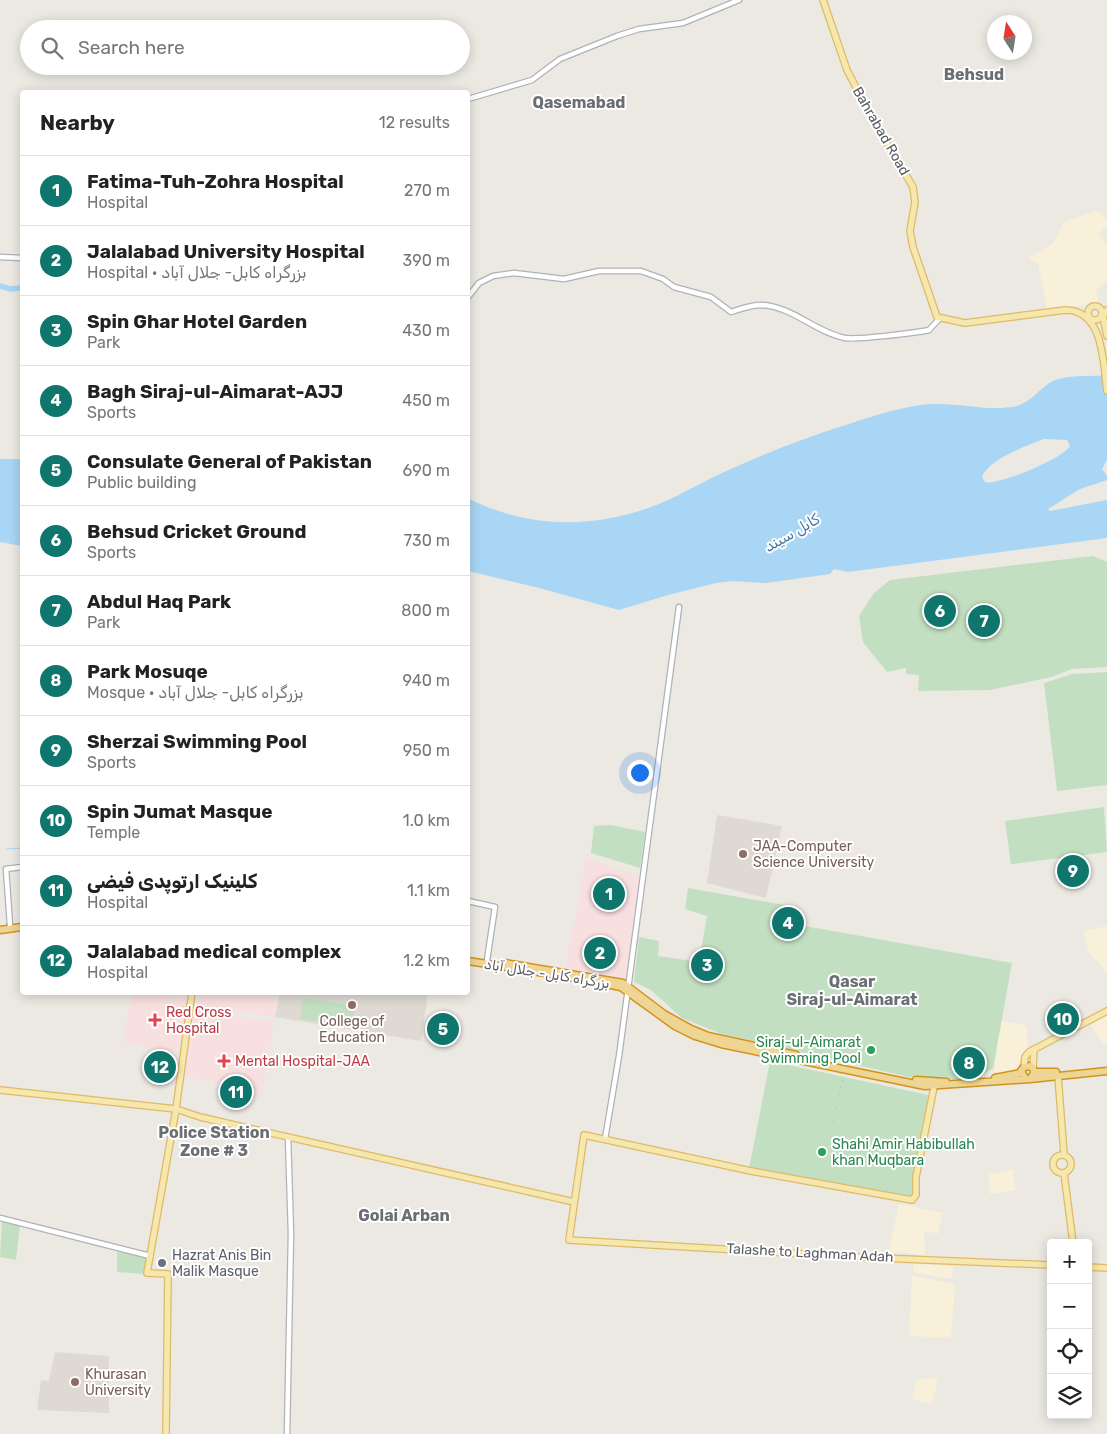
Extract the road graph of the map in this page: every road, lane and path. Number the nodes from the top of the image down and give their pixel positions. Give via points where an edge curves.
1 (739, 0) edge
2 (823, 0) edge
3 (470, 98) edge
4 (0, 257) edge
5 (20, 258) edge
6 (470, 294) edge
7 (1107, 304) edge
8 (1094, 306) junction
9 (1065, 310) junction
10 (1107, 310) edge
11 (1103, 316) junction
12 (1089, 317) junction
13 (940, 318) junction
14 (1107, 336) edge
15 (1107, 391) edge
16 (679, 607) dead end
17 (20, 867) edge
18 (470, 901) edge
19 (20, 923) edge
20 (10, 925) junction
21 (0, 926) edge
22 (20, 927) edge
23 (0, 930) edge
24 (470, 958) edge
25 (470, 961) edge
26 (487, 962) junction
27 (628, 988) junction
28 (192, 995) edge
29 (1107, 1011) edge
30 (1034, 1049) junction
31 (1107, 1069) edge
32 (1034, 1070) junction
33 (1025, 1074) junction
34 (1058, 1076) junction
35 (934, 1086) junction
36 (0, 1090) edge
37 (176, 1109) junction
38 (288, 1137) junction
39 (605, 1139) junction
40 (1064, 1154) junction
41 (1064, 1173) junction
42 (574, 1202) junction
43 (0, 1218) edge
44 (1072, 1239) edge
45 (150, 1256) junction
46 (1047, 1265) edge
47 (1092, 1267) edge
48 (1107, 1268) edge
49 (166, 1434) edge
50 (287, 1434) edge

1 - 3 street via 683,23 639,29 617,36 560,59 532,80
2 - 13 main road, Bahrabad Road via 847,70 913,187 915,202 910,231 913,248 934,311
4 - 5 street
6 - 13 street via 479,283 493,276 514,273 564,280 599,272 641,271 674,287 711,297 731,312 762,305 794,314 827,333 847,339 929,330
7 - 8 main road
8 - 9 main road
8 - 11 main road via 1102,309
8 - 12 main road via 1088,311
9 - 12 main road via 1079,311
9 - 13 main road via 965,323
10 - 11 main road
11 - 12 main road via 1095,320
11 - 14 main road
12 - 15 main road via 1099,340
16 - 27 street
17 - 20 street via 6,870
18 - 26 street via 495,906
19 - 20 highway
20 - 21 highway
22 - 23 highway
24 - 26 highway, بزرگراه کابل- جلال آباد
25 - 26 highway, بزرگراه کابل- جلال آباد
26 - 27 highway, بزرگراه کابل- جلال آباد via 565,971 617,981
27 - 33 highway, بزرگراه کابل- جلال آباد via 677,1022 720,1039 921,1081 944,1082
27 - 35 highway, بزرگراه کابل- جلال آباد via 675,1026 707,1040
27 - 39 street
28 - 37 main road
29 - 30 main road
30 - 32 main road
30 - 33 main road via 1026,1057
31 - 32 highway via 1051,1073
31 - 34 highway, بزرگراه کابل- جلال آباد
32 - 33 highway
32 - 33 highway
33 - 34 highway, بزرگراه کابل- جلال آباد
33 - 35 highway, بزرگراه کابل- جلال آباد
34 - 40 main road
35 - 39 main road via 916,1177 916,1195 912,1200 751,1171
36 - 37 main road
37 - 38 main road
37 - 45 main road
38 - 42 main road
38 - 50 street via 291,1234
39 - 42 main road via 584,1135
40 - 41 main road via 1072,1162
40 - 41 main road via 1056,1157 1053,1164 1058,1172
41 - 44 main road
42 - 46 main road, Talashe to Laghman Adah via 569,1240 867,1258
43 - 45 street
45 - 49 main road via 148,1273 168,1274
47 - 48 main road

